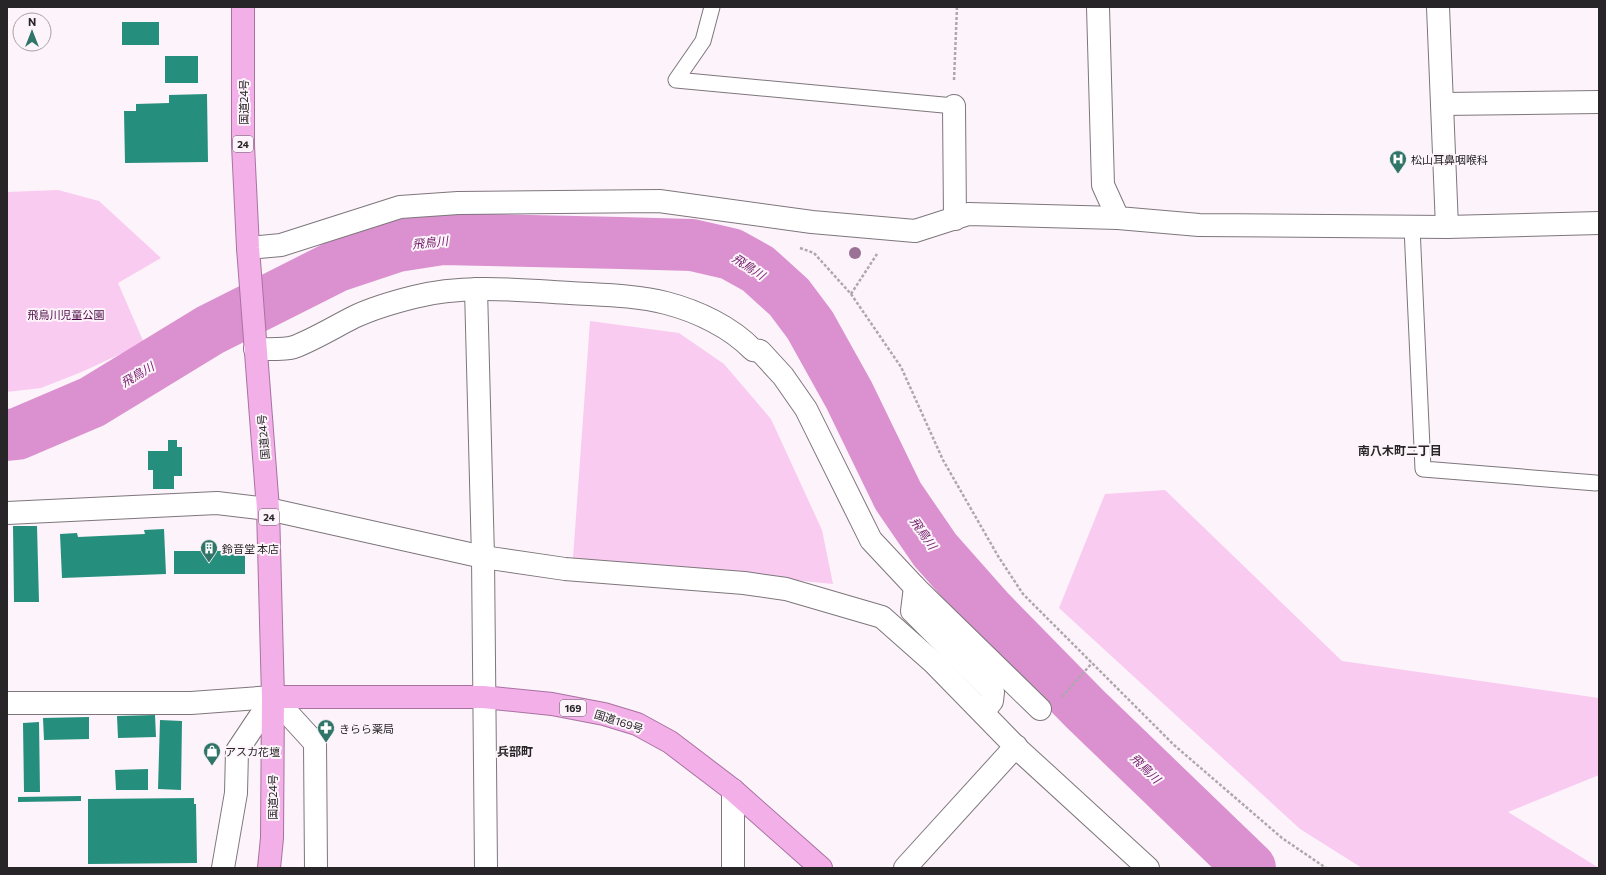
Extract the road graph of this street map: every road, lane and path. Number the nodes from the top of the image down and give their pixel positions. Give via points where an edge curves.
1 (243, 7) edge
2 (712, 7) edge
3 (957, 7) edge
4 (1098, 7) edge
5 (1438, 7) edge
6 (1599, 102) edge
7 (1442, 104) junction
8 (954, 106) junction
9 (1118, 218) junction
10 (955, 219) junction
11 (1599, 223) edge
12 (1412, 227) junction
13 (1447, 227) junction
14 (894, 229) junction
15 (248, 248) junction
16 (799, 248) dead end
17 (476, 289) junction
18 (851, 294) junction
19 (255, 344) junction
20 (1596, 483) dead end
21 (268, 509) junction
22 (7, 513) edge
23 (483, 557) junction
24 (915, 587) junction
25 (1092, 663) junction
26 (273, 697) junction
27 (484, 697) junction
28 (7, 703) edge
29 (1049, 705) joint
30 (983, 712) junction
31 (1016, 746) junction
32 (733, 790) junction
33 (224, 868) edge
34 (269, 868) edge
35 (316, 868) edge
36 (486, 868) edge
37 (733, 868) edge
38 (821, 868) edge
39 (905, 868) edge
40 (1148, 868) edge
41 (1326, 868) edge

1 - 15 highway, 国道24号 / 24 via 243,145
2 - 8 lane via 703,41 676,80
3 - 8 path
4 - 9 street via 1103,185
5 - 7 street
6 - 7 street
7 - 13 street
8 - 10 street
9 - 10 street via 968,214
9 - 12 street via 1199,225
10 - 14 street via 915,231
11 - 13 street
12 - 13 street
12 - 20 lane via 1423,469
14 - 15 street via 812,222 659,200 458,203 400,207 281,245
14 - 18 path
15 - 19 highway, 国道24号 / 24
16 - 18 path via 814,253
17 - 19 street via 446,290 379,307 294,347
17 - 23 street
17 - 24 street via 636,298 667,303 722,326 753,350 760,351 783,376 806,409 870,540
18 - 25 path via 901,367 943,460 998,556 1023,594
19 - 21 highway, 国道24号 / 24
21 - 22 street via 217,503
21 - 23 street
21 - 26 highway, 国道24号 / 24
23 - 27 street
23 - 30 street via 565,569 744,583 786,589 882,617 934,663
24 - 29 street
24 - 30 street via 912,611 993,692 992,701
25 - 29 path
25 - 41 path via 1174,745 1282,838
26 - 27 highway, 国道169号 / 169
26 - 28 street via 191,703
26 - 33 street via 238,751 236,793
26 - 34 highway, 国道24号 / 24 via 272,838
26 - 35 street via 315,744
27 - 32 highway, 国道169号 / 169 via 552,704 604,714 637,724 670,742
27 - 36 street
30 - 31 street
31 - 39 street
31 - 40 street
32 - 37 street
32 - 38 highway, 国道169号 / 169

